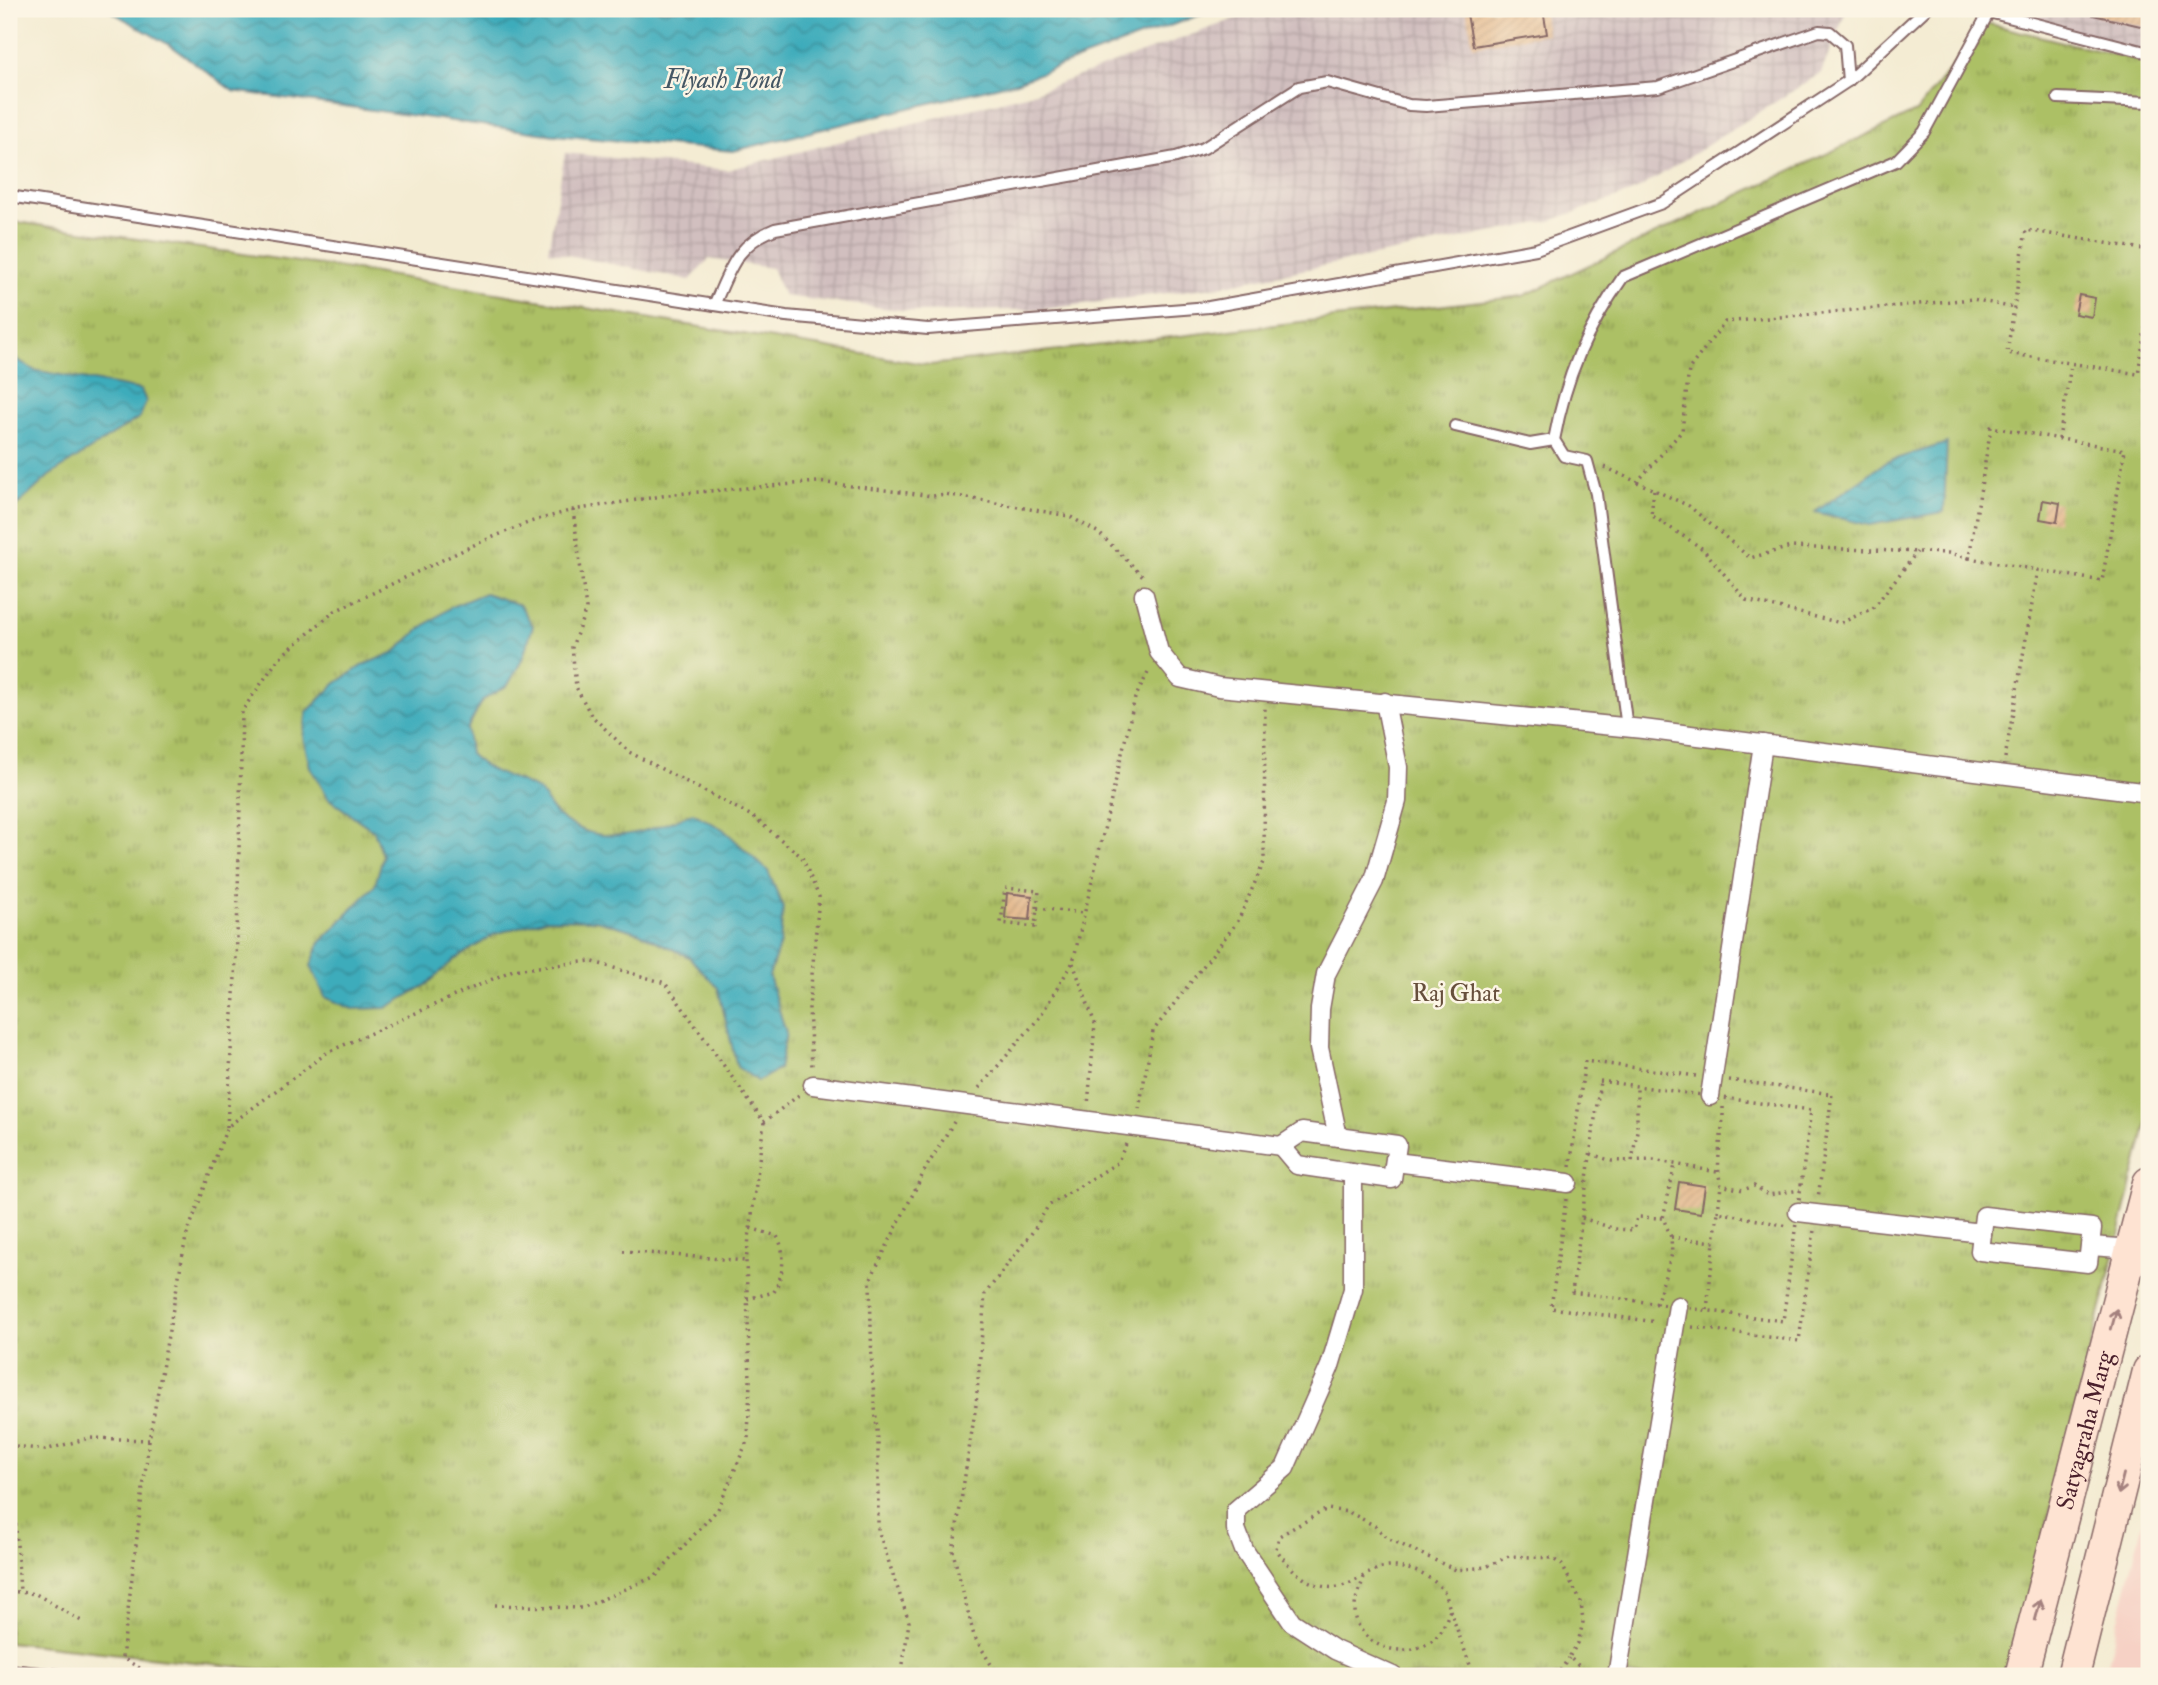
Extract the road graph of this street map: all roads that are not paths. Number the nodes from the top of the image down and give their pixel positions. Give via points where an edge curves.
1 (1926, 9) edge
2 (1983, 10) edge
3 (2149, 53) edge
4 (1848, 81) junction
5 (2058, 98) dead end
6 (2149, 102) edge
7 (9, 197) edge
8 (714, 305) junction
9 (1455, 426) dead end
10 (1554, 440) junction
11 (1144, 595) road end
12 (1385, 702) junction
13 (1627, 728) junction
14 (1763, 744) junction
15 (2149, 793) edge
16 (1718, 1044) junction
17 (1703, 1077) road end
18 (813, 1085) road end
19 (1719, 1091) road end
20 (1338, 1137) junction
21 (1281, 1146) junction
22 (1395, 1162) junction
23 (1353, 1173) junction
24 (1568, 1183) road end
25 (2149, 1183) edge
26 (1797, 1219) road end
27 (1982, 1233) junction
28 (2091, 1245) junction
29 (2137, 1253) edge
30 (1678, 1306) road end
31 (1665, 1324) road end
32 (1687, 1326) dead end
33 (1670, 1357) junction
34 (2149, 1371) edge
35 (9, 1670) edge
36 (70, 1676) edge
37 (1393, 1676) edge
38 (1617, 1676) edge
39 (2021, 1676) edge
40 (2073, 1676) edge

1 - 4 lane
2 - 3 lane
2 - 10 lane via 1924,132 1896,162 1623,276 1572,366
4 - 8 lane via 1662,204 1536,249 1209,307 928,329
4 - 8 lane via 1844,45 1830,32 1819,32 1658,87 1409,106 1327,82 1313,83 1204,148 1176,157 775,229 738,253
5 - 6 lane
7 - 8 lane
9 - 10 lane via 1530,444
10 - 13 lane via 1564,456 1587,461 1600,516
11 - 12 street via 1159,652 1180,678 1219,687
12 - 13 street
12 - 20 street via 1398,767 1397,801 1374,881 1326,974 1320,1009 1319,1048
13 - 14 street
14 - 15 street
14 - 16 street
16 - 17 street
16 - 19 street
18 - 21 street
20 - 21 street via 1302,1132
20 - 22 street via 1397,1145
21 - 23 street via 1297,1165
22 - 23 street via 1392,1179
22 - 24 street
23 - 37 street via 1353,1289 1330,1366 1286,1468 1236,1510 1236,1529 1244,1550 1292,1622 1335,1650
25 - 29 main road, Satyagraha Marg
26 - 27 street
27 - 28 street via 1984,1216 2092,1228
27 - 28 street via 1980,1251 2088,1263
28 - 29 street
39 -> 29 main road, Satyagraha Marg
30 - 33 street
31 - 33 street
32 - 33 street
33 - 38 street
34 -> 40 main road, Satyagraha Marg
35 - 36 lane

